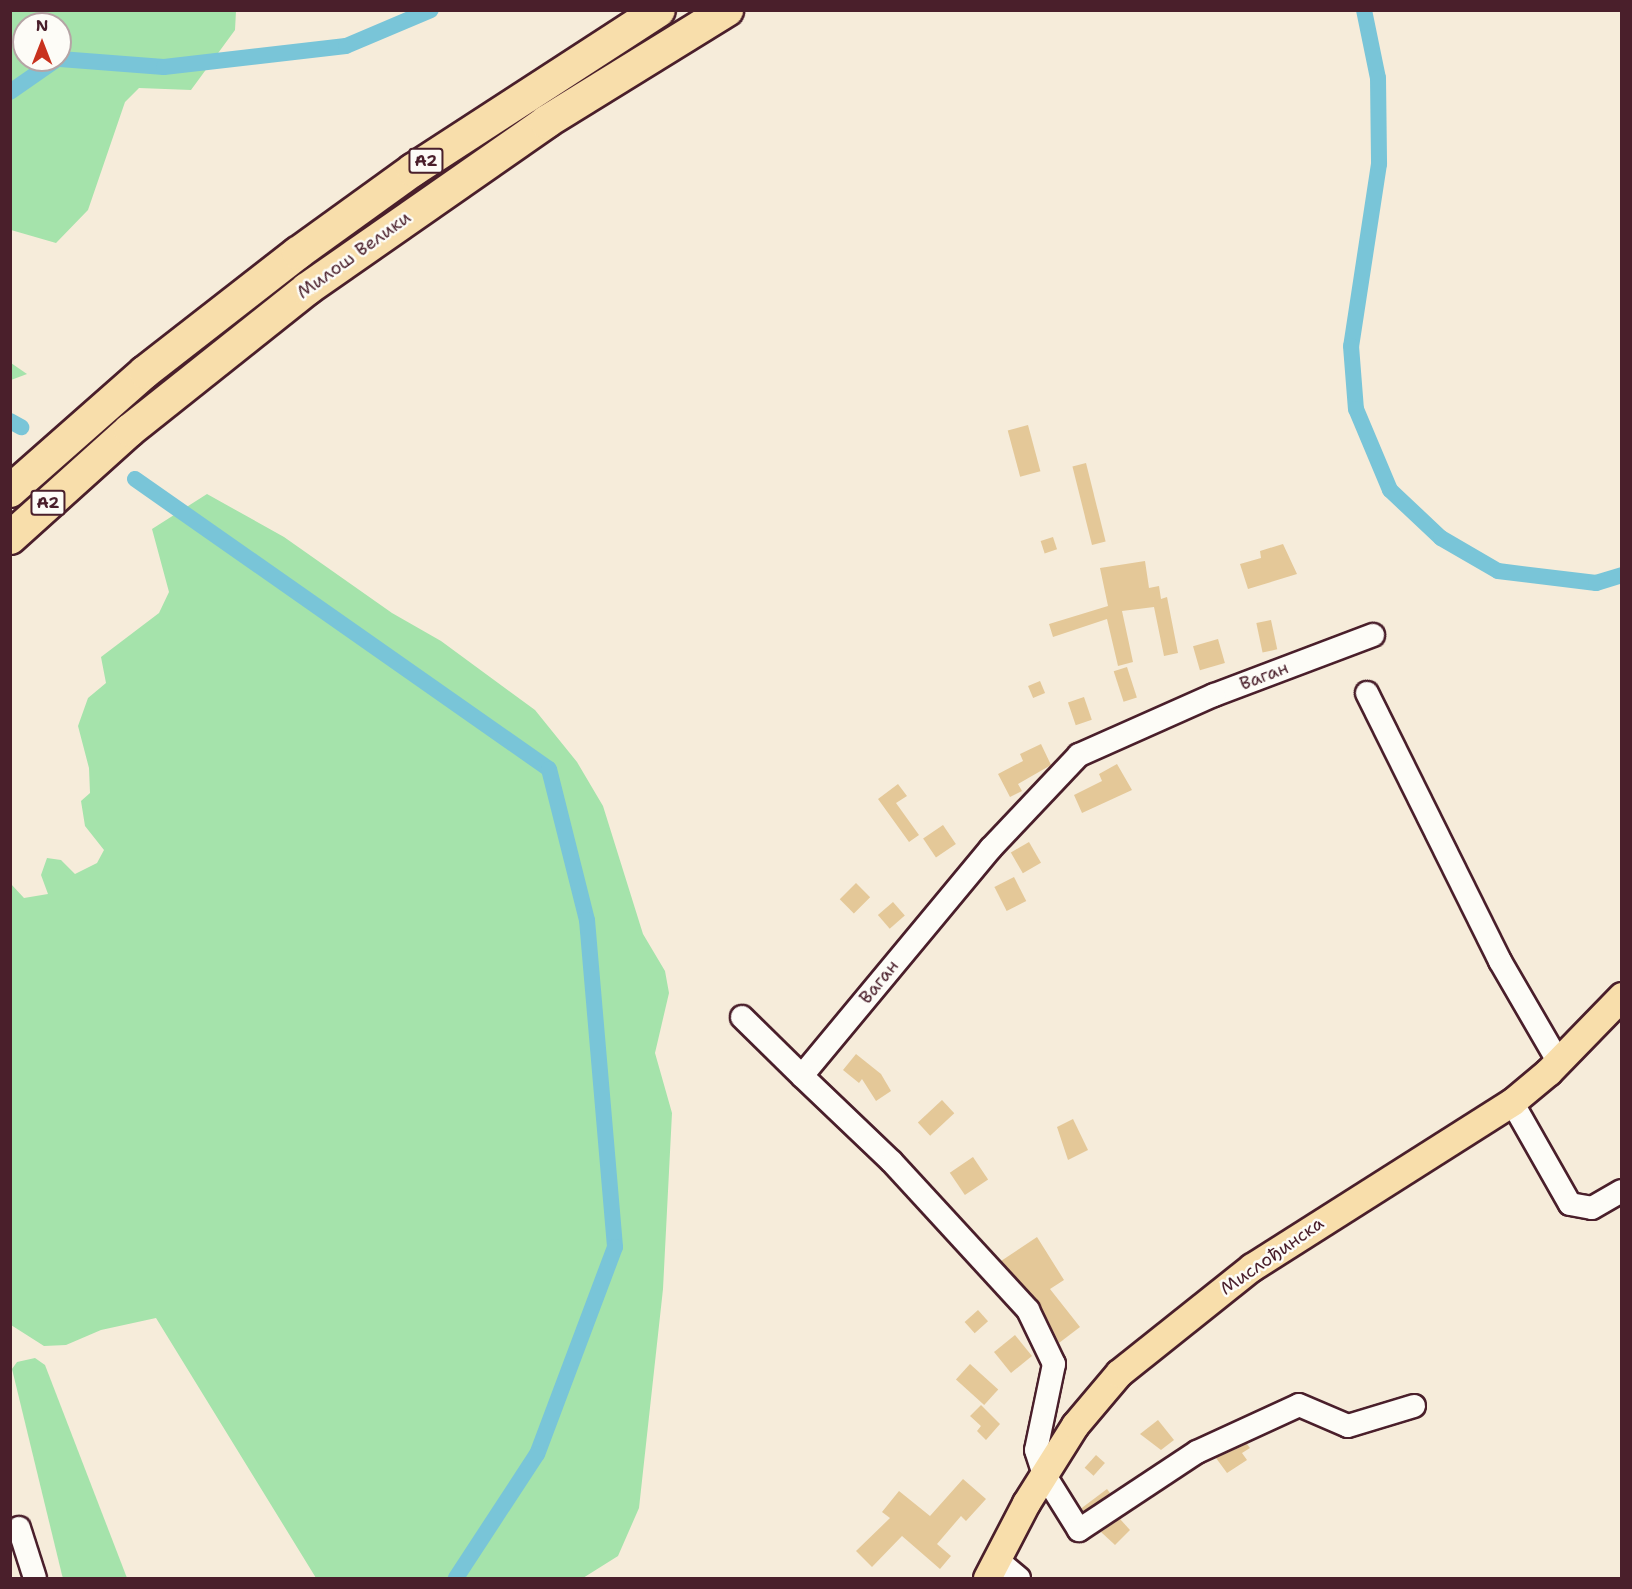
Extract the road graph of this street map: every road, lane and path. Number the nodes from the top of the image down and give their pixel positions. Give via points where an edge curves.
1 (659, 10) edge
2 (727, 10) edge
3 (10, 491) edge
4 (10, 538) edge
5 (1372, 634) dead end
6 (1367, 693) dead end
7 (1622, 996) edge
8 (742, 1017) dead end
9 (1558, 1061) junction
10 (802, 1076) junction
11 (1512, 1102) junction
12 (1622, 1191) edge
13 (1414, 1406) dead end
14 (1044, 1474) junction
15 (19, 1528) dead end
16 (992, 1569) edge
17 (35, 1578) edge
18 (1020, 1578) edge

1 - 3 highway, Милош Велики / A2 via 525,94 315,241 146,372
2 - 4 highway, Милош Велики / A2 via 546,122 307,289 130,430
5 - 10 street, Ваган via 1214,695 1079,755 990,848
6 - 9 street via 1500,961
7 - 9 main road, Мислођинска
8 - 10 street
9 - 11 main road, Мислођинска
10 - 14 street via 892,1162 1028,1310 1054,1364 1036,1450
11 - 12 street via 1570,1204 1592,1209
11 - 14 main road, Мислођинска via 1321,1221 1212,1297 1102,1391
13 - 14 street via 1348,1426 1299,1405 1197,1452 1079,1530
14 - 16 main road, Мислођинска
15 - 17 street
16 - 18 street

